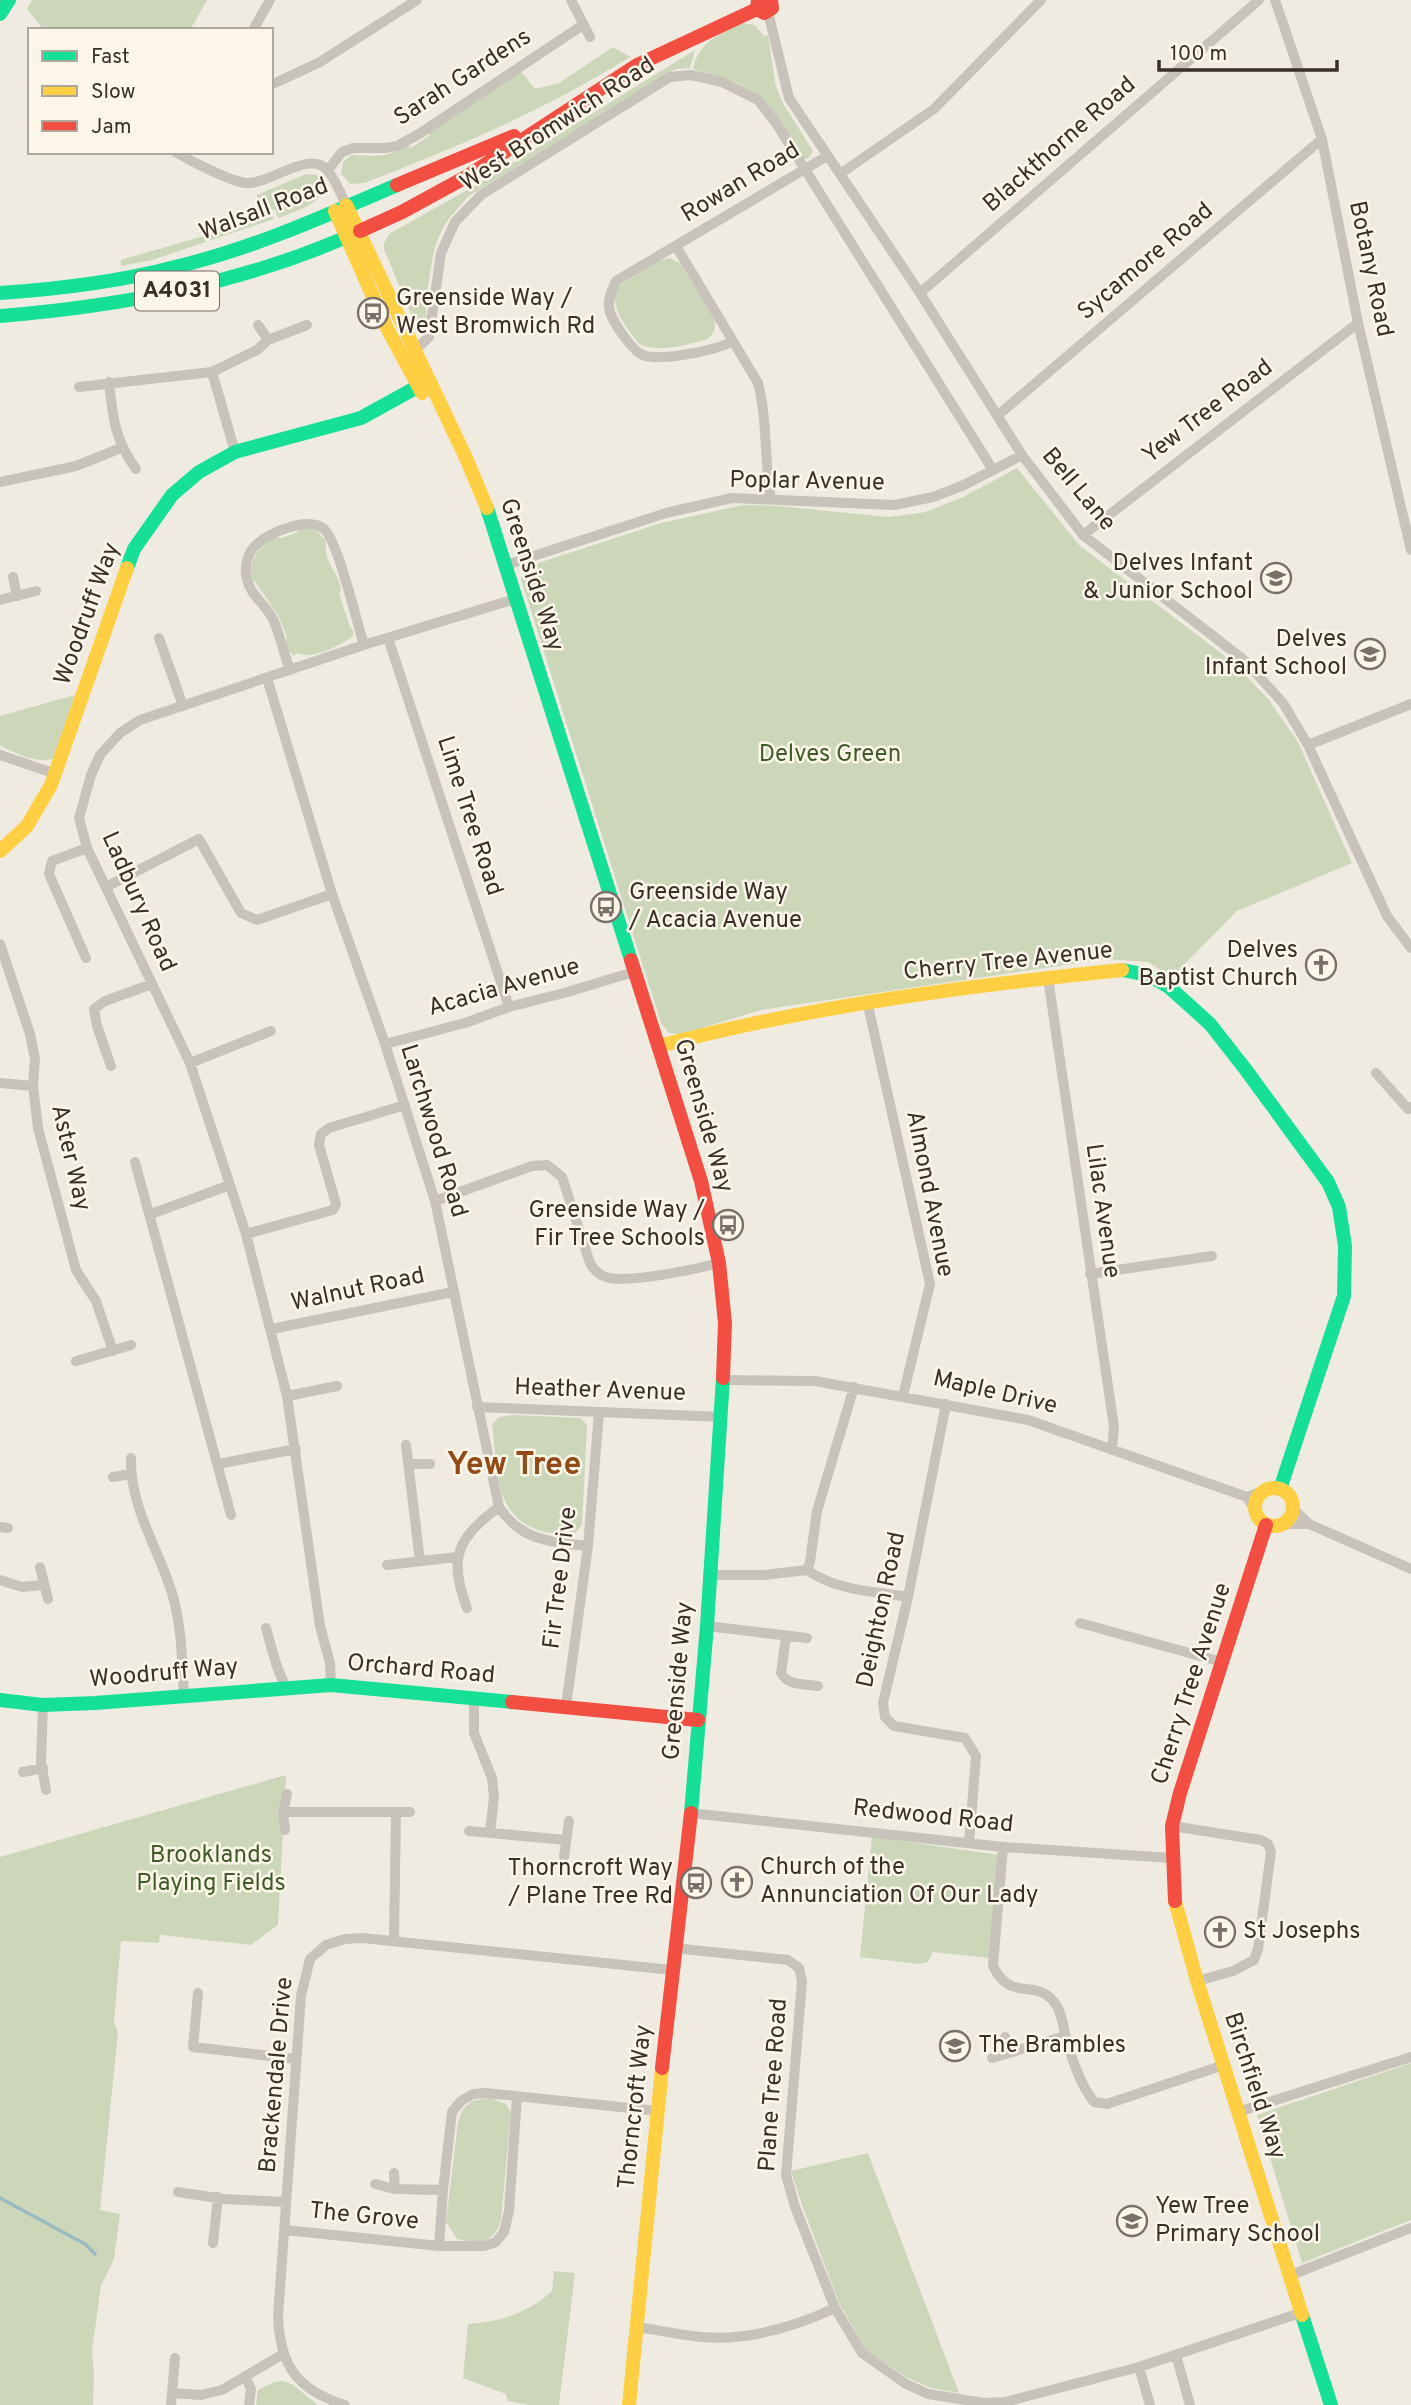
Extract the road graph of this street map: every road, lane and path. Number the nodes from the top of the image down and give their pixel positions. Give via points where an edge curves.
1 (9, 0) edge
2 (270, 0) edge
3 (417, 0) edge
4 (571, 0) edge
5 (1041, 0) edge
6 (1259, 0) edge
7 (1275, 0) edge
8 (766, 4) edge
9 (0, 14) edge
10 (583, 25) junction
11 (254, 28) edge
12 (590, 37) dead end
13 (273, 84) edge
14 (542, 125) junction
15 (1322, 139) junction
16 (827, 156) junction
17 (194, 157) edge
18 (328, 170) junction
19 (804, 170) junction
20 (840, 174) junction
21 (341, 208) junction
22 (353, 234) junction
23 (676, 246) junction
24 (0, 293) edge
25 (920, 293) junction
26 (0, 316) edge
27 (1359, 323) junction
28 (258, 325) dead end
29 (307, 325) dead end
30 (268, 340) junction
31 (733, 341) junction
32 (414, 351) junction
33 (212, 372) junction
34 (109, 382) junction
35 (423, 384) junction
36 (79, 387) dead end
37 (997, 416) junction
38 (121, 448) junction
39 (235, 452) junction
40 (1022, 455) junction
41 (136, 469) dead end
42 (993, 470) junction
43 (0, 482) edge
44 (771, 499) junction
45 (1083, 535) junction
46 (1411, 550) edge
47 (506, 565) junction
48 (13, 577) dead end
49 (36, 591) dead end
50 (17, 596) junction
51 (515, 599) junction
52 (0, 600) edge
53 (159, 638) dead end
54 (388, 638) junction
55 (364, 645) junction
56 (290, 670) junction
57 (267, 678) junction
58 (1411, 704) edge
59 (183, 706) junction
60 (1308, 745) junction
61 (0, 756) edge
62 (56, 774) junction
63 (87, 848) junction
64 (0, 851) edge
65 (106, 887) junction
66 (332, 894) junction
67 (0, 944) edge
68 (1411, 948) edge
69 (86, 958) dead end
70 (4, 970) edge
71 (634, 972) junction
72 (1048, 978) junction
73 (152, 984) junction
74 (867, 1001) junction
75 (509, 1007) junction
76 (271, 1031) dead end
77 (385, 1044) junction
78 (659, 1046) junction
79 (190, 1063) junction
80 (111, 1066) dead end
81 (1376, 1073) dead end
82 (0, 1083) edge
83 (33, 1086) junction
84 (405, 1105) junction
85 (1411, 1107) edge
86 (135, 1162) dead end
87 (230, 1185) junction
88 (435, 1201) junction
89 (151, 1214) junction
90 (246, 1234) junction
91 (1212, 1256) dead end
92 (719, 1263) junction
93 (1090, 1274) junction
94 (453, 1292) junction
95 (272, 1329) junction
96 (131, 1345) dead end
97 (113, 1351) junction
98 (76, 1361) dead end
99 (723, 1380) junction
100 (337, 1386) dead end
101 (854, 1387) junction
102 (288, 1396) junction
103 (903, 1396) junction
104 (946, 1404) junction
105 (477, 1406) junction
106 (599, 1413) junction
107 (722, 1417) junction
108 (406, 1445) dead end
109 (296, 1449) junction
110 (1112, 1450) junction
111 (131, 1458) dead end
112 (218, 1464) junction
113 (409, 1464) junction
114 (430, 1464) dead end
115 (131, 1474) junction
116 (113, 1477) dead end
117 (1280, 1489) junction
118 (1251, 1503) junction
119 (499, 1507) junction
120 (1293, 1509) junction
121 (231, 1515) dead end
122 (1284, 1524) junction
123 (1309, 1524) junction
124 (1266, 1525) junction
125 (588, 1546) junction
126 (457, 1557) junction
127 (420, 1561) junction
128 (387, 1565) dead end
129 (40, 1567) dead end
130 (1411, 1569) edge
131 (807, 1570) junction
132 (711, 1575) junction
133 (0, 1580) edge
134 (44, 1585) junction
135 (908, 1597) junction
136 (48, 1599) dead end
137 (467, 1608) dead end
138 (1080, 1623) dead end
139 (707, 1626) junction
140 (266, 1628) dead end
141 (786, 1637) junction
142 (807, 1639) dead end
143 (1222, 1662) junction
144 (331, 1685) junction
145 (285, 1686) junction
146 (818, 1686) dead end
147 (184, 1696) junction
148 (474, 1697) junction
149 (0, 1700) edge
150 (43, 1705) junction
151 (566, 1706) junction
152 (698, 1720) junction
153 (43, 1768) junction
154 (23, 1772) dead end
155 (46, 1790) dead end
156 (287, 1794) dead end
157 (284, 1812) junction
158 (396, 1812) junction
159 (410, 1812) dead end
160 (690, 1814) junction
161 (569, 1821) dead end
162 (1172, 1826) junction
163 (285, 1830) dead end
164 (469, 1831) dead end
165 (490, 1833) junction
166 (566, 1840) junction
167 (969, 1843) junction
168 (1003, 1847) junction
169 (564, 1857) dead end
170 (1172, 1858) junction
171 (394, 1940) junction
172 (674, 1948) junction
173 (672, 1970) junction
174 (1197, 1981) junction
175 (198, 1993) dead end
176 (1065, 2036) junction
177 (1005, 2037) dead end
178 (1012, 2052) junction
179 (1411, 2057) edge
180 (992, 2058) dead end
181 (296, 2059) junction
182 (1224, 2065) junction
183 (517, 2097) junction
184 (658, 2111) junction
185 (1238, 2112) junction
186 (394, 2173) dead end
187 (375, 2184) dead end
188 (395, 2189) junction
189 (443, 2190) junction
190 (178, 2192) dead end
191 (218, 2197) junction
192 (286, 2202) junction
193 (1411, 2228) edge
194 (285, 2230) junction
195 (213, 2243) dead end
196 (439, 2246) junction
197 (1291, 2275) junction
198 (835, 2308) junction
199 (1303, 2312) junction
200 (637, 2327) junction
201 (283, 2354) junction
202 (1176, 2355) junction
203 (175, 2358) dead end
204 (1139, 2367) junction
205 (245, 2376) junction
206 (173, 2393) junction
207 (1005, 2403) edge
208 (171, 2405) edge
209 (249, 2405) edge
210 (345, 2405) edge
211 (629, 2405) edge
212 (1150, 2405) edge
213 (1189, 2405) edge
214 (1331, 2405) edge

1 - 9 main road
2 - 11 street
3 - 13 street via 320,62
4 - 10 street
5 - 20 street via 934,108
6 - 25 street, Blackthorne Road
7 - 15 street, Botany Road
8 - 14 main road, West Bromwich Road / A4031 via 651,58
8 - 16 street, Bell Lane via 789,98
10 - 12 street
10 - 18 street, Sarah Gardens via 419,134 397,146 342,152
14 - 21 main road, West Bromwich Road / A4031
14 - 22 main road, West Bromwich Road / A4031 via 456,184
15 - 27 street, Botany Road
15 - 37 street, Sycamore Road
16 - 19 street, Rowan Road
16 - 20 street, Bell Lane
17 - 18 street, Walsall Road via 243,183 257,183 308,163
18 - 21 street, Walsall Road
19 - 23 street, Rowan Road
19 - 32 street, West Bromwich Road via 758,100 722,82 691,75 670,77 481,195 455,222 442,253 429,337
19 - 42 street
20 - 25 street, Bell Lane
21 - 22 main road
21 - 24 main road, Walsall Road / A4031 via 234,250 181,265 63,288
22 - 26 main road, Walsall Road / A4031 via 247,273 186,289 76,310
22 - 32 main road, Greenside Way
22 - 35 main road, Greenside Way via 387,328
23 - 31 street, Rowan Road
23 - 31 street, Rowan Road via 616,281 610,294 612,316 633,349 655,358
25 - 37 street, Bell Lane
27 - 45 street, Yew Tree Road
27 - 46 street, Botany Road
28 - 30 street
29 - 30 street
30 - 33 street
31 - 44 street, Rowan Road via 758,383
32 - 35 main road, Greenside Way
33 - 34 street
33 - 39 street
34 - 36 street
34 - 38 street
35 - 39 main road, Woodruff Way via 361,418
35 - 47 main road, Greenside Way via 466,458
37 - 40 street, Bell Lane
38 - 41 street
38 - 43 street via 76,466
39 - 62 main road, Woodruff Way via 199,472 172,495 134,549
40 - 42 street, Poplar Avenue
40 - 45 street, Bell Lane
42 - 44 street, Poplar Avenue via 933,497 894,505
44 - 47 street, Poplar Avenue via 732,498 666,513
45 - 60 street, Bell Lane via 1244,660 1283,703
47 - 51 main road, Greenside Way
48 - 50 street
49 - 50 street
50 - 52 street
51 - 54 street, Ladbury Road
51 - 71 main road, Greenside Way
53 - 59 street
54 - 55 street, Ladbury Road
54 - 75 street, Lime Tree Road
55 - 56 street, Ladbury Road
55 - 56 street via 335,550 323,527 307,522 254,545 246,564 247,581 272,618
56 - 57 street, Ladbury Road
57 - 59 street, Ladbury Road
57 - 66 street, Larchwood Road
58 - 60 street
59 - 63 street, Ladbury Road via 140,720 100,755 79,818
60 - 68 street, Bell Lane via 1387,916
61 - 62 street
62 - 64 main road, Woodruff Way via 27,828
63 - 65 street, Ladbury Road
63 - 69 street via 52,861 49,874
65 - 66 street via 199,839 241,913 257,920
65 - 73 street, Ladbury Road
66 - 77 street, Larchwood Road
67 - 70 street, Aster Way
70 - 83 street, Aster Way via 30,1034 35,1059
71 - 75 street, Acacia Avenue
71 - 78 main road, Greenside Way
72 - 74 main road, Cherry Tree Avenue
72 - 93 street, Lilac Avenue
72 - 117 main road, Cherry Tree Avenue via 1122,970 1160,981 1212,1027 1335,1195 1344,1239 1344,1296
73 - 79 street, Ladbury Road
73 - 80 street via 94,1009
74 - 78 main road, Cherry Tree Avenue via 718,1029
74 - 103 street, Almond Avenue via 930,1284
75 - 77 street, Acacia Avenue
76 - 79 street
77 - 84 street, Larchwood Road
78 - 92 main road, Greenside Way via 701,1181
79 - 87 street, Ladbury Road
81 - 85 street via 1408,1109
82 - 83 street
83 - 97 street, Aster Way via 38,1128 76,1270 96,1301
84 - 88 street, Larchwood Road
84 - 90 street via 321,1134 319,1145 336,1204 333,1210
86 - 89 street
87 - 89 street
87 - 90 street, Ladbury Road
88 - 92 street via 532,1166 547,1166 562,1177 590,1263 598,1274 615,1279 680,1273
88 - 94 street, Larchwood Road
89 - 112 street
90 - 95 street, Ladbury Road
91 - 93 street
92 - 99 main road, Greenside Way via 725,1323
93 - 110 street, Lilac Avenue via 1114,1427
94 - 95 street, Walnut Road
94 - 105 street, Larchwood Road
95 - 102 street, Orchard Road
96 - 97 street
97 - 98 street
99 - 101 street, Maple Drive via 815,1381
99 - 107 main road, Greenside Way
100 - 102 street
101 - 103 street, Maple Drive
101 - 131 street via 817,1511
102 - 109 street, Orchard Road
103 - 104 street, Maple Drive
104 - 110 street, Maple Drive via 1028,1420
104 - 135 street, Deighton Road
105 - 106 street, Heather Avenue
105 - 119 street, Larchwood Road
106 - 107 street, Heather Avenue
106 - 125 street, Fir Tree Drive
107 - 132 main road, Greenside Way
108 - 113 street
109 - 112 street
109 - 144 street, Orchard Road
110 - 118 street, Maple Drive
111 - 115 street
112 - 121 street
113 - 114 street
113 - 127 street
115 - 116 street
115 - 147 street via 139,1513 180,1623
117 - 118 main road via 1263,1491
117 - 120 main road via 1287,1493
118 - 124 main road
119 - 125 street via 535,1538
119 - 126 street via 478,1524
120 - 122 main road
120 - 123 street
122 - 123 street
122 - 124 main road
123 - 130 street
124 - 143 main road, Cherry Tree Avenue
125 - 151 street, Fir Tree Drive
126 - 127 street
126 - 137 street
127 - 128 street
129 - 134 street
131 - 132 street
131 - 135 street via 837,1586
132 - 139 main road, Greenside Way
133 - 134 street via 22,1587
134 - 136 street
135 - 167 street, Deighton Road via 883,1703 885,1717 894,1726 965,1738 972,1746 976,1756
138 - 143 street
139 - 141 street
139 - 152 main road, Greenside Way
140 - 145 street
141 - 142 street
141 - 146 street via 781,1673 788,1682
143 - 162 main road, Cherry Tree Avenue
144 - 145 main road, Woodruff Way
144 - 148 main road, Orchard Road
145 - 147 main road, Woodruff Way
147 - 150 main road, Woodruff Way
148 - 151 main road, Orchard Road
148 - 165 street via 474,1732 492,1778
149 - 150 main road, Woodruff Way
150 - 153 street
151 - 152 main road, Orchard Road
152 - 160 main road, Greenside Way
153 - 154 street
153 - 155 street
156 - 157 street
157 - 158 street
157 - 163 street
158 - 159 street
158 - 171 street
160 - 167 street, Redwood Road
160 - 172 main road, Thorncroft Way
161 - 166 street
162 - 170 main road, Cherry Tree Avenue
162 - 174 street via 1261,1840 1271,1852 1254,1960
164 - 165 street
165 - 166 street
166 - 169 street
167 - 168 street, Redwood Road
168 - 170 street, Redwood Road
168 - 176 street via 993,1966 1012,1988 1043,1992 1055,2003
170 - 174 main road, Birchfield Way via 1175,1900
171 - 173 street, Brackendale Drive
171 - 181 street, Brackendale Drive via 345,1939 326,1945 310,1959 301,1996
172 - 173 main road, Thorncroft Way
172 - 198 street, Plane Tree Road via 788,1960 800,1968 786,2175
173 - 184 main road, Thorncroft Way
174 - 182 main road, Birchfield Way
175 - 181 street via 193,2048
176 - 178 street
176 - 182 street via 1094,2102 1107,2104
177 - 178 street
178 - 180 street
179 - 185 street
181 - 192 street, Brackendale Drive
182 - 185 main road, Birchfield Way
183 - 184 street, The Grove
183 - 189 street, The Grove via 473,2094 452,2112
183 - 196 street, The Grove via 504,2232 496,2242 484,2246
184 - 200 main road, Thorncroft Way
185 - 197 main road, Birchfield Way
186 - 188 street, The Grove
187 - 188 street, The Grove
188 - 189 street, The Grove
189 - 196 street, The Grove
190 - 191 street
191 - 192 street
191 - 195 street
192 - 194 street, Brackendale Drive
193 - 197 street
194 - 196 street, The Grove
194 - 201 street, Brackendale Drive via 278,2316
197 - 199 main road, Birchfield Way
198 - 200 street via 800,2324 753,2334 704,2337
198 - 207 street, Plane Tree Road via 862,2353 906,2384 928,2394
199 - 202 street, Plane Tree Road
199 - 214 main road, Birchfield Way
200 - 211 main road, Thorncroft Way
201 - 205 street
201 - 210 street, Brackendale Drive via 288,2368 310,2388
202 - 204 street, Plane Tree Road
202 - 213 street
203 - 206 street
204 - 207 street, Plane Tree Road
204 - 212 street
205 - 206 street via 222,2390 201,2395
205 - 209 street via 251,2389
206 - 208 street

